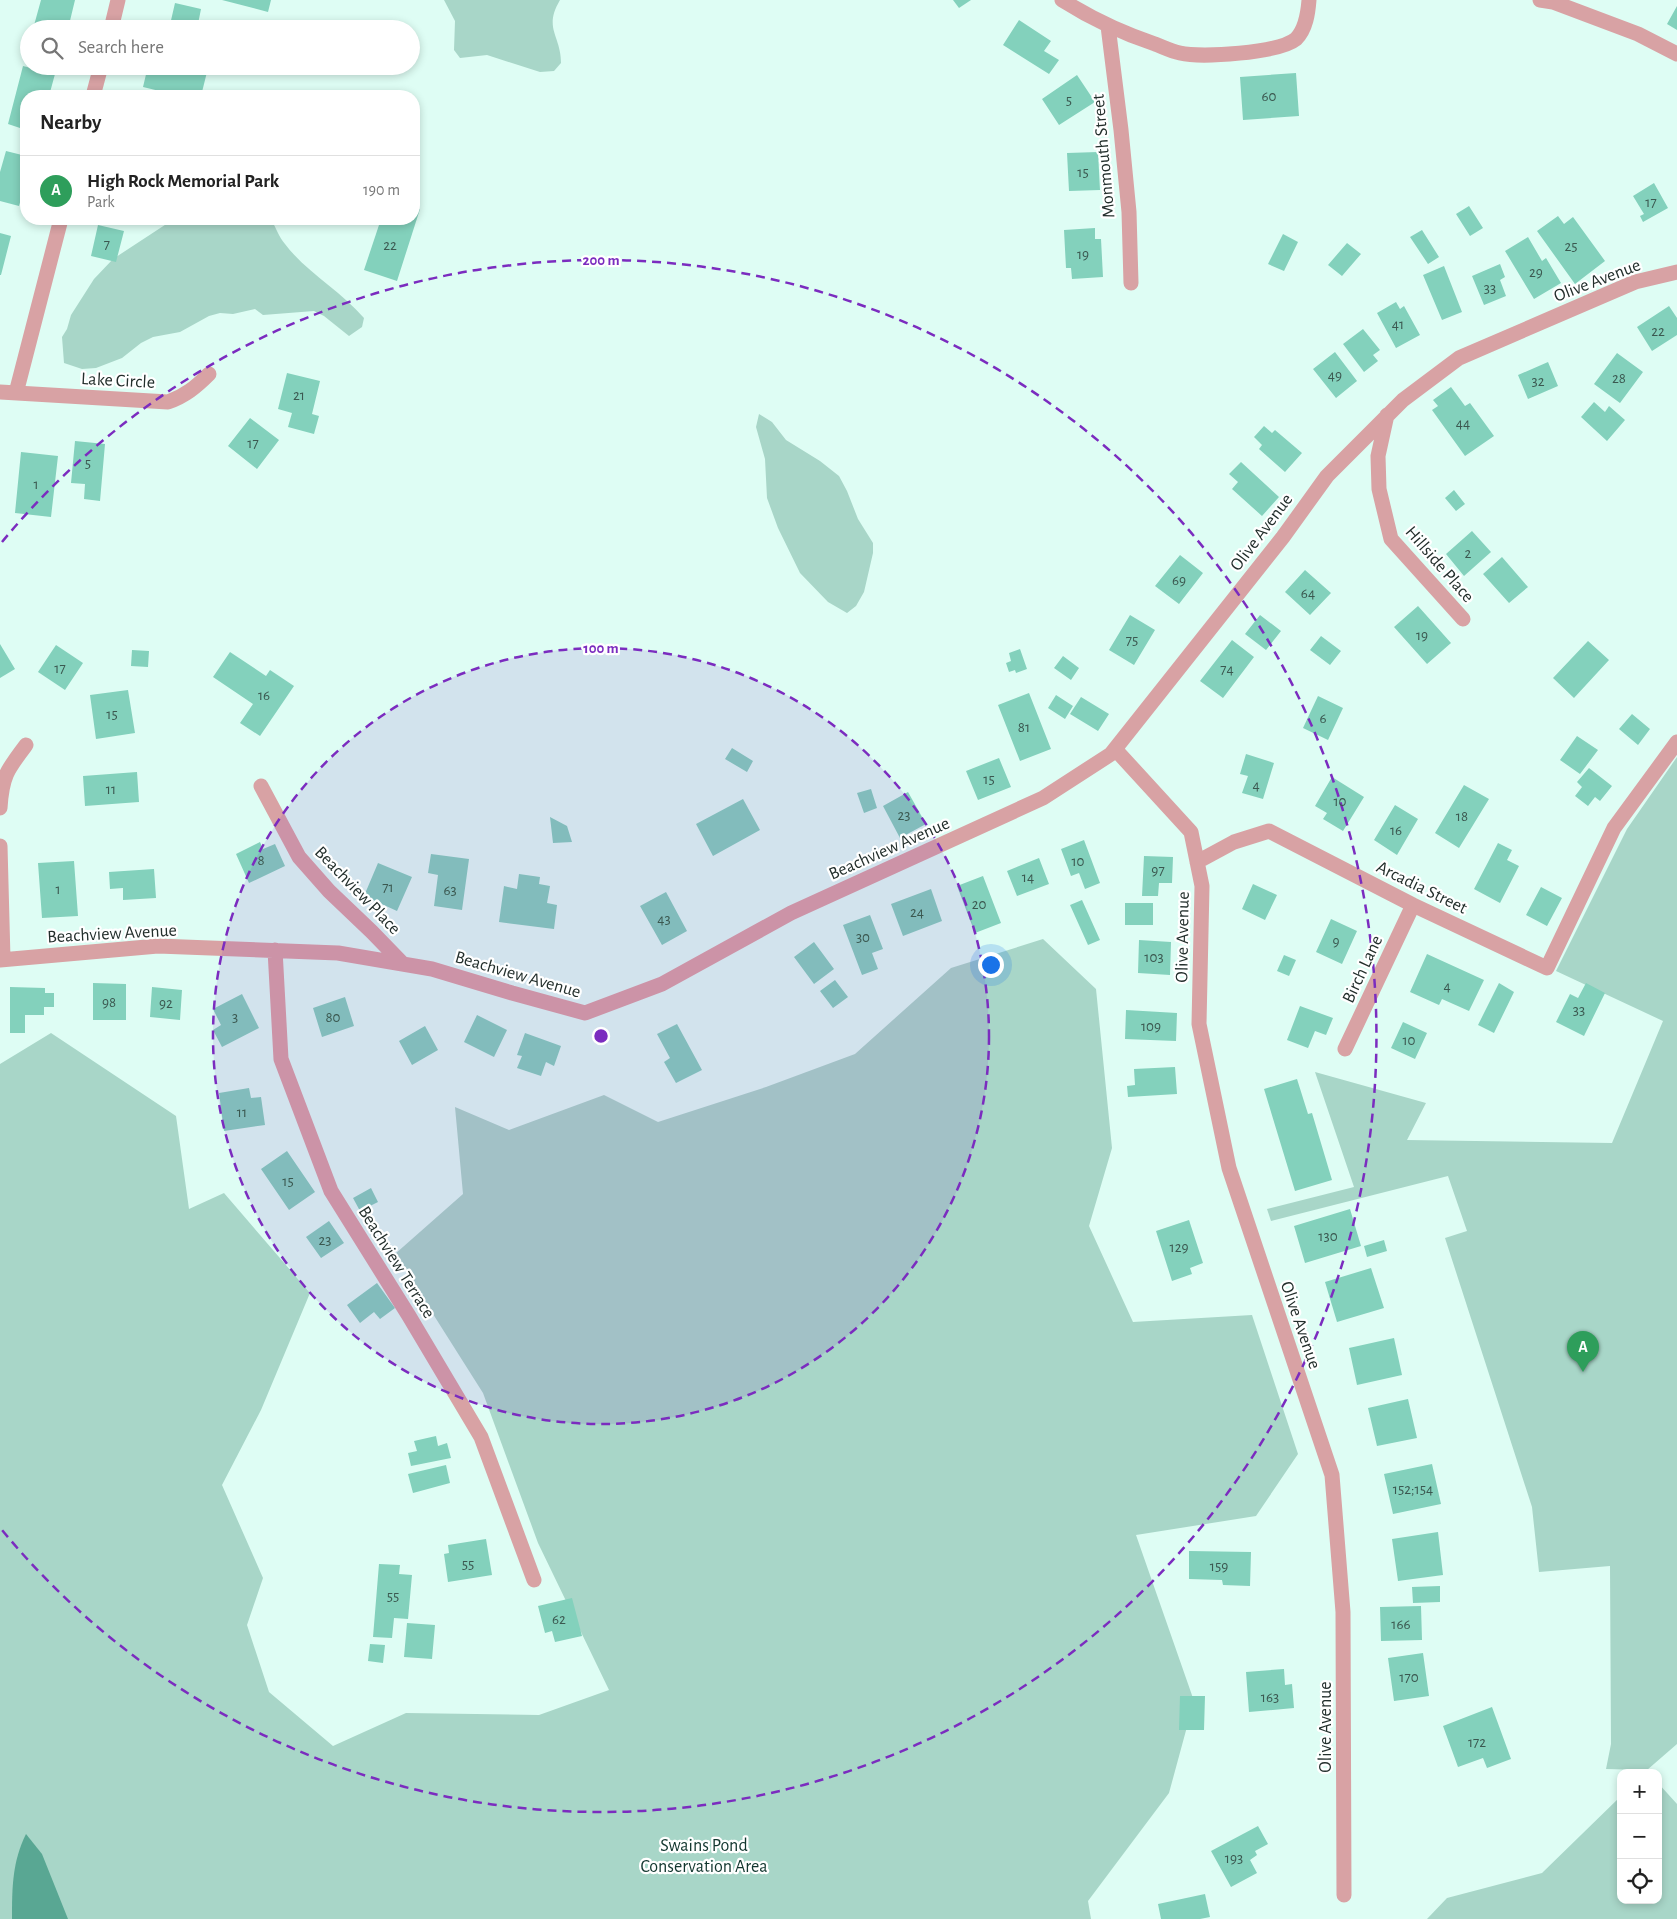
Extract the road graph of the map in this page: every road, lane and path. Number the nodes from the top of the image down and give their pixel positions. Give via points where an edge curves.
1 (118, 0) edge
2 (1062, 0) edge
3 (1310, 0) edge
4 (1540, 0) edge
5 (113, 20) edge
6 (1108, 26) junction
7 (1677, 54) edge
8 (99, 75) edge
9 (95, 90) edge
10 (59, 225) edge
11 (1677, 272) edge
12 (1131, 283) dead end
13 (208, 374) dead end
14 (0, 392) edge
15 (16, 393) junction
16 (1387, 414) junction
17 (1463, 619) dead end
18 (1677, 742) edge
19 (26, 745) dead end
20 (1115, 749) junction
21 (261, 786) dead end
22 (0, 808) edge
23 (0, 846) edge
24 (1197, 862) junction
25 (1413, 905) junction
26 (276, 950) junction
27 (1, 960) edge
28 (403, 964) junction
29 (1345, 1049) dead end
30 (534, 1580) dead end
31 (1344, 1895) dead end

1 - 5 street
2 - 6 street
3 - 6 street via 1306,21 1296,38 1277,47 1249,51 1181,53
4 - 7 street via 1638,34
6 - 12 street, Monmouth Street via 1121,130
8 - 9 street
10 - 15 street
11 - 16 street, Olive Avenue via 1635,282 1459,358
13 - 15 street, Lake Circle via 194,389 168,402
14 - 15 street, Lake Circle
16 - 17 street, Hillside Place via 1378,456 1379,489 1391,539
16 - 20 street, Olive Avenue via 1327,476
18 - 25 street, Arcadia Street via 1614,828 1547,968
19 - 22 street via 8,770 1,788
20 - 24 street, Olive Avenue via 1191,832
20 - 28 street, Beachview Avenue via 1043,798 791,913 662,984 585,1013 432,969
21 - 28 street, Beachview Place via 299,857
23 - 27 street
24 - 25 street, Arcadia Street via 1234,842 1269,831
24 - 31 street, Olive Avenue via 1202,886 1198,1024 1229,1168 1332,1475 1343,1612
25 - 29 street, Birch Lane
26 - 27 street, Beachview Avenue via 158,946
26 - 28 street, Beachview Avenue via 338,952
26 - 30 street, Beachview Terrace via 281,1059 331,1191 481,1438

